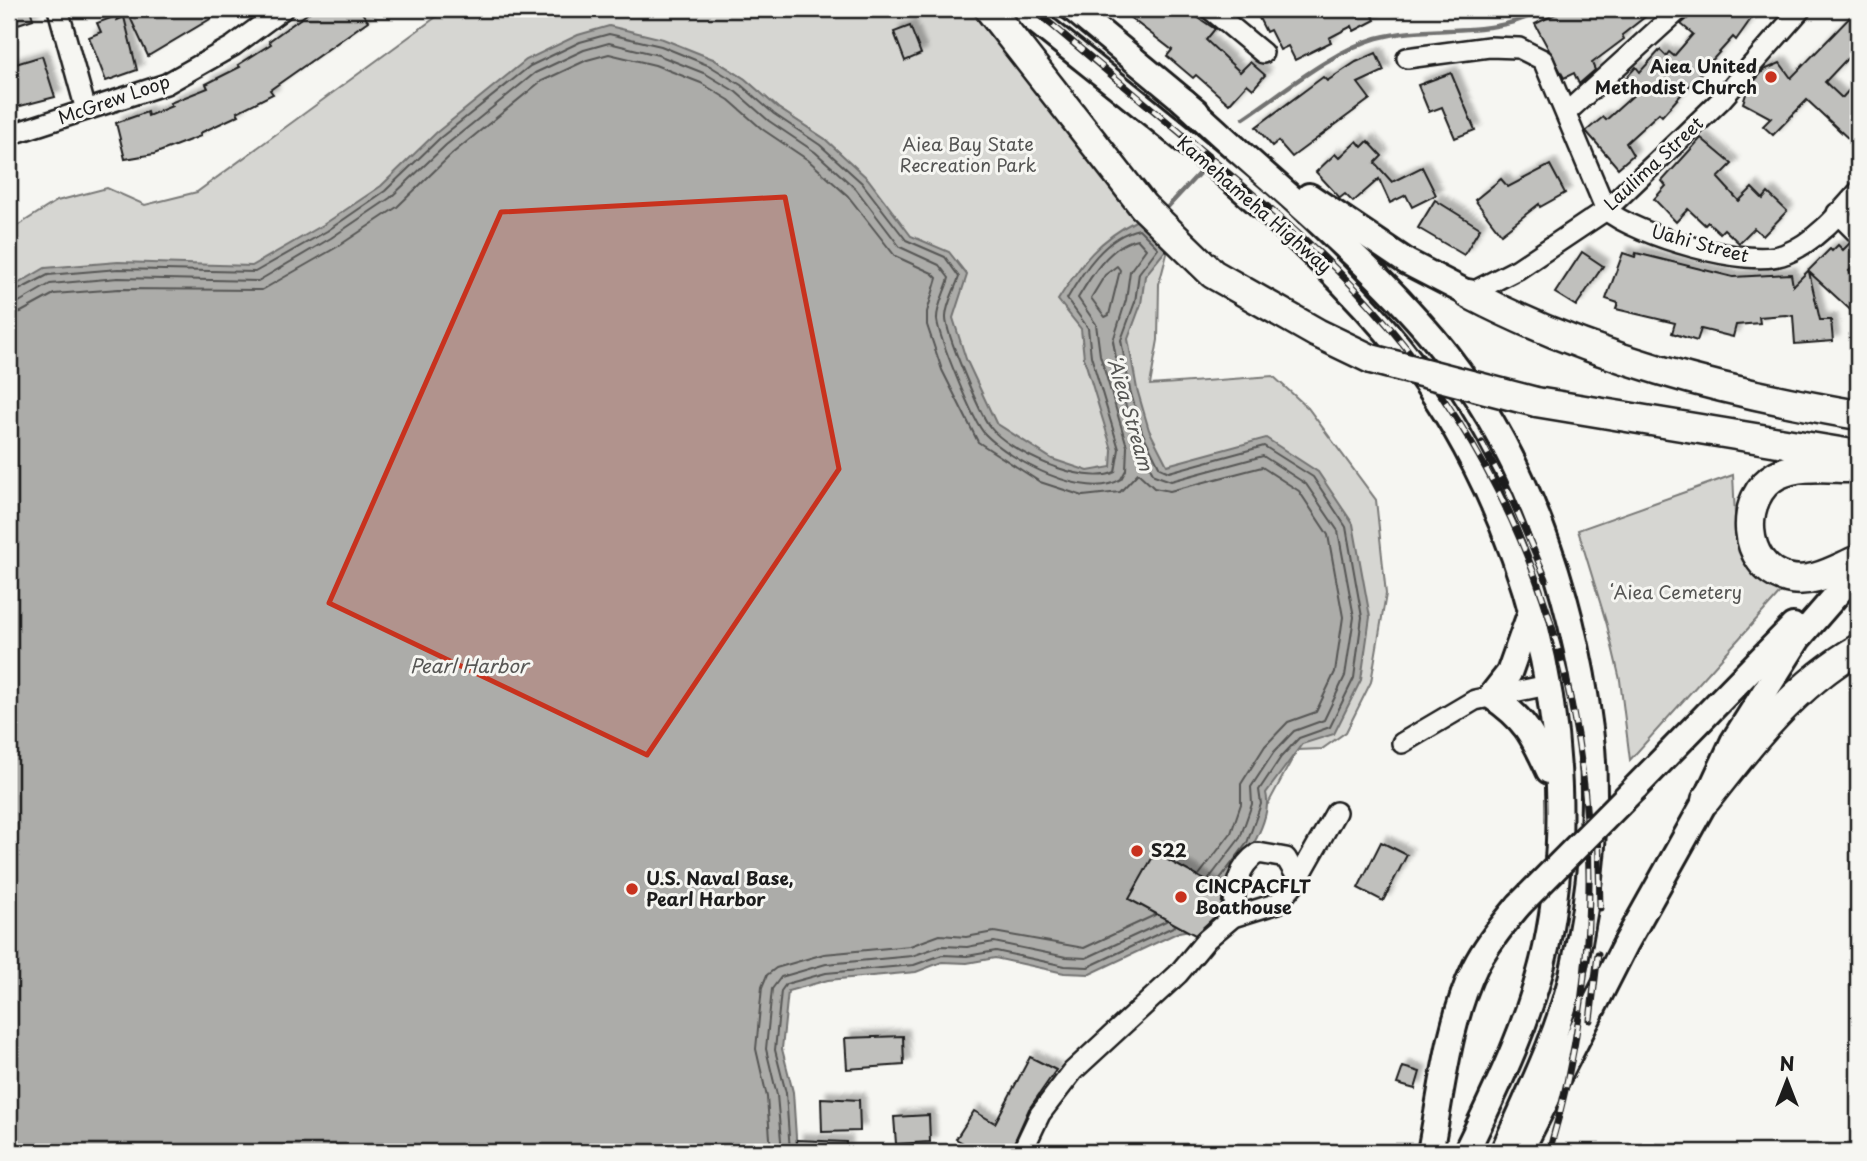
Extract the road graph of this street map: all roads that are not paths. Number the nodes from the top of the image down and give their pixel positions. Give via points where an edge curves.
1 (58, 9) edge
2 (284, 9) edge
3 (989, 9) edge
4 (1021, 9) edge
5 (1073, 9) edge
6 (1210, 9) edge
7 (1680, 9) edge
8 (1801, 9) edge
9 (1263, 53) dead end
10 (1407, 58) dead end
11 (86, 110) junction
12 (1566, 112) junction
13 (9, 135) edge
14 (1242, 152) junction
15 (1858, 192) edge
16 (1606, 210) junction
17 (1837, 213) junction
18 (1858, 234) edge
19 (1469, 294) junction
20 (1858, 415) edge
21 (1858, 455) edge
22 (1858, 467) edge
23 (1858, 561) edge
24 (1858, 570) edge
25 (1531, 611) junction
26 (1858, 649) edge
27 (1548, 685) junction
28 (1491, 696) junction
29 (1591, 731) junction
30 (1402, 743) dead end
31 (1559, 790) junction
32 (1706, 800) junction
33 (1336, 812) dead end
34 (1297, 879) junction
35 (1233, 917) junction
36 (1021, 1152) edge
37 (1430, 1152) edge
38 (1466, 1152) edge
39 (1503, 1152) edge
40 (1519, 1152) edge

1 - 11 street
2 - 11 street, McGrew Loop via 201,66 166,84
3 - 21 highway, bridge via 1143,206 1213,274 1317,333 1371,359 1536,402
4 - 25 main road, Kamehameha Highway via 1313,253 1387,332 1460,436 1488,492
5 - 14 main road, Kamehameha Highway
6 - 9 street
7 - 12 street
8 - 16 street, Laulima Street via 1721,100
10 - 12 street via 1489,47 1520,48 1543,60
11 - 13 street, McGrew Loop
12 - 16 street
14 - 19 main road, Kamehameha Highway via 1407,261
14 - 29 main road, Kamehameha Highway via 1375,274 1435,341 1487,413 1519,475 1555,570 1574,638
15 - 17 street, Uahi Street
16 - 17 street, Uahi Street via 1618,220 1687,244 1758,259 1783,255 1807,243
16 - 19 street, Laulima Street via 1521,273
17 - 18 street
19 - 20 highway via 1554,334 1630,362 1706,385
22 - 23 highway via 1808,468 1778,475 1756,495 1749,518 1757,551 1768,568 1784,578 1817,578
23 - 37 main road, bridge via 1498,930 1475,968 1456,1024
24 - 32 main road via 1798,639 1733,742
25 - 27 main road, Kamehameha Highway
25 - 28 main road via 1509,673
26 - 32 highway via 1763,726
27 - 28 street
27 - 29 main road via 1577,709
27 - 31 main road, Kamehameha Highway
28 - 30 street via 1475,700
28 - 31 main road via 1532,731
29 - 39 main road, Kamehameha Highway via 1594,783 1589,870 1573,973 1539,1075
31 - 38 main road, Kamehameha Highway via 1554,894 1536,987 1517,1045
32 - 40 main road
33 - 34 street
34 - 35 street via 1278,903
34 - 35 street via 1286,858 1258,853 1245,861 1235,885
35 - 36 street via 1073,1071 1040,1114

